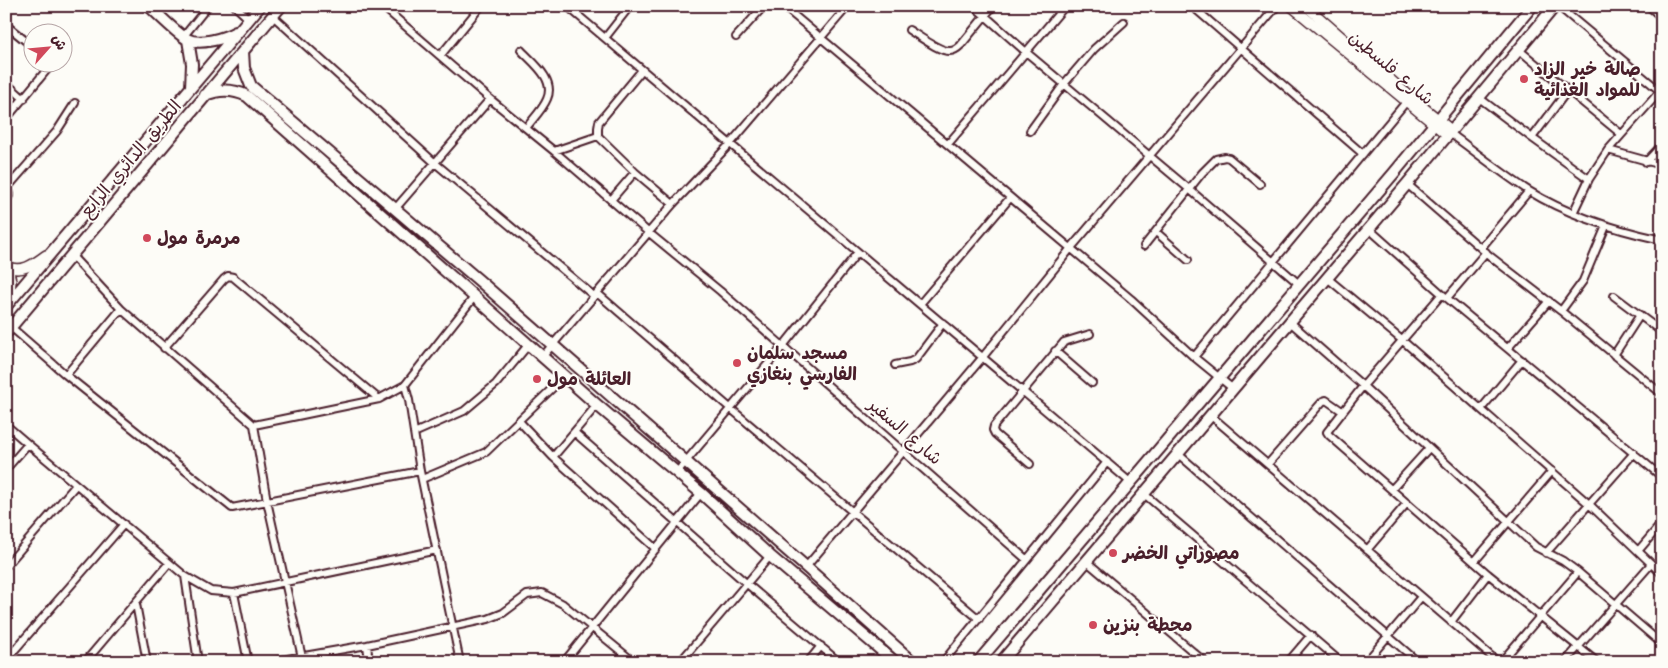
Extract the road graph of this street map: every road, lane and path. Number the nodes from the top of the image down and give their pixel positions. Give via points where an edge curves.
1 (149, 6) edge
2 (208, 6) edge
3 (235, 6) edge
4 (260, 6) edge
5 (281, 6) edge
6 (382, 6) edge
7 (481, 6) edge
8 (567, 6) edge
9 (630, 6) edge
10 (764, 6) edge
11 (783, 6) edge
12 (848, 6) edge
13 (974, 6) edge
14 (993, 6) edge
15 (1065, 6) edge
16 (1192, 6) edge
17 (1277, 6) edge
18 (1291, 6) edge
19 (1306, 6) edge
20 (1532, 6) edge
21 (1556, 6) edge
22 (1649, 6) edge
23 (272, 16) junction
24 (985, 16) junction
25 (1662, 18) edge
26 (249, 19) junction
27 (1124, 22) dead end
28 (6, 25) edge
29 (241, 28) junction
30 (909, 30) dead end
31 (736, 36) dead end
32 (22, 38) edge
33 (186, 38) junction
34 (605, 38) junction
35 (822, 38) junction
36 (1242, 49) junction
37 (1518, 49) junction
38 (521, 50) dead end
39 (243, 51) junction
40 (1026, 52) junction
41 (440, 56) junction
42 (642, 70) junction
43 (45, 72) edge
44 (6, 83) edge
45 (1064, 84) junction
46 (191, 87) junction
47 (1568, 90) junction
48 (1661, 90) edge
49 (205, 95) junction
50 (1478, 98) junction
51 (24, 99) junction
52 (490, 99) junction
53 (1406, 102) junction
54 (75, 104) dead end
55 (6, 119) edge
56 (1435, 122) junction
57 (526, 128) junction
58 (1030, 131) dead end
59 (1451, 133) junction
60 (1621, 134) junction
61 (598, 136) junction
62 (1532, 138) junction
63 (730, 144) junction
64 (948, 144) junction
65 (1662, 145) edge
66 (1608, 150) junction
67 (554, 151) junction
68 (1363, 154) junction
69 (1151, 156) junction
70 (1646, 162) junction
71 (435, 163) junction
72 (1662, 165) edge
73 (635, 172) junction
74 (1589, 179) junction
75 (1260, 184) dead end
76 (1407, 184) junction
77 (7, 186) edge
78 (1189, 188) junction
79 (1529, 191) junction
80 (1010, 198) junction
81 (611, 200) junction
82 (6, 201) edge
83 (673, 204) junction
84 (395, 209) junction
85 (1573, 213) junction
86 (1606, 226) junction
87 (1368, 228) junction
88 (648, 232) junction
89 (1156, 232) junction
90 (1662, 240) edge
91 (1144, 246) dead end
92 (55, 248) junction
93 (1072, 248) junction
94 (1484, 250) junction
95 (858, 252) junction
96 (70, 255) junction
97 (1188, 260) dead end
98 (1273, 261) junction
99 (7, 267) edge
100 (1326, 277) junction
101 (1298, 284) junction
102 (596, 294) junction
103 (475, 296) junction
104 (1445, 296) junction
105 (1614, 296) dead end
106 (1549, 301) junction
107 (8, 304) edge
108 (920, 304) junction
109 (121, 309) junction
110 (1561, 311) junction
111 (1640, 315) junction
112 (942, 322) junction
113 (1290, 322) junction
114 (10, 325) edge
115 (1662, 332) edge
116 (1090, 334) dead end
117 (1403, 341) junction
118 (529, 344) junction
119 (552, 346) junction
120 (783, 346) junction
121 (164, 348) junction
122 (1508, 348) junction
123 (1055, 351) junction
124 (1614, 355) junction
125 (543, 356) junction
126 (1194, 357) junction
127 (982, 358) junction
128 (1522, 360) junction
129 (895, 366) dead end
130 (66, 375) junction
131 (565, 376) junction
132 (1220, 377) junction
133 (1092, 383) dead end
134 (405, 385) junction
135 (1363, 386) junction
136 (1232, 388) junction
137 (1023, 391) junction
138 (1662, 394) edge
139 (379, 399) junction
140 (597, 405) junction
141 (730, 408) junction
142 (1481, 409) junction
143 (1342, 411) junction
144 (632, 415) junction
145 (1210, 415) junction
146 (519, 421) junction
147 (6, 425) edge
148 (254, 425) junction
149 (623, 427) junction
150 (414, 432) junction
151 (574, 432) junction
152 (28, 444) junction
153 (1429, 448) junction
154 (903, 450) junction
155 (1177, 453) junction
156 (1634, 453) junction
157 (553, 457) junction
158 (685, 461) junction
159 (1107, 462) junction
160 (1030, 464) dead end
161 (1268, 464) junction
162 (6, 469) edge
163 (420, 471) junction
164 (1552, 471) junction
165 (677, 472) junction
166 (1662, 478) edge
167 (422, 479) junction
168 (1130, 482) junction
169 (76, 485) junction
170 (1392, 489) junction
171 (701, 493) junction
172 (1143, 493) junction
173 (267, 501) junction
174 (1407, 503) junction
175 (1589, 504) junction
176 (852, 512) junction
177 (677, 522) junction
178 (1508, 522) junction
179 (1662, 523) edge
180 (124, 524) junction
181 (656, 548) junction
182 (436, 550) junction
183 (1367, 550) junction
184 (1638, 551) junction
185 (1546, 553) junction
186 (770, 556) junction
187 (1026, 559) junction
188 (1086, 561) junction
189 (1474, 562) junction
190 (170, 563) junction
191 (1651, 564) junction
192 (6, 566) edge
193 (806, 567) junction
194 (1578, 572) junction
195 (1488, 574) junction
196 (1662, 574) edge
197 (185, 576) junction
198 (285, 582) junction
199 (746, 583) junction
200 (234, 593) junction
201 (1421, 597) junction
202 (136, 604) junction
203 (1616, 604) junction
204 (853, 608) junction
205 (1540, 616) junction
206 (844, 619) junction
207 (979, 619) junction
208 (1451, 622) junction
209 (453, 627) junction
210 (592, 628) junction
211 (1311, 635) junction
212 (1389, 636) junction
213 (1662, 644) edge
214 (367, 645) junction
215 (821, 646) junction
216 (1579, 647) junction
217 (302, 659) edge
218 (6, 660) edge
219 (85, 662) edge
220 (147, 662) edge
221 (198, 662) edge
222 (248, 662) edge
223 (270, 662) edge
224 (370, 662) edge
225 (460, 662) edge
226 (564, 662) edge
227 (634, 662) edge
228 (680, 662) edge
229 (808, 662) edge
230 (839, 662) edge
231 (895, 662) edge
232 (913, 662) edge
233 (943, 662) edge
234 (978, 662) edge
235 (1001, 662) edge
236 (1205, 662) edge
237 (1288, 662) edge
238 (1341, 662) edge
239 (1366, 662) edge
240 (1418, 662) edge
241 (1500, 662) edge
242 (1566, 662) edge
243 (1597, 662) edge

1 - 33 main road
2 - 33 street
3 - 26 street
4 - 26 main road, الطريق الدائري الرابع
5 - 23 main road, الطريق الدائري الرابع
6 - 41 street, شارع السفير
7 - 41 street
8 - 34 street
9 - 34 street
10 - 31 street
11 - 35 street
12 - 35 street
13 - 24 street
14 - 24 street
15 - 40 street
16 - 36 street
17 - 36 street
18 - 53 street, شارع فلسطين
19 - 56 street, شارع فلسطين
20 - 56 main road
21 - 37 main road
21 - 48 street
22 - 25 street
23 - 39 main road, الطريق الدائري الرابع
23 - 71 street
24 - 30 street via 961,45 950,51
24 - 40 street
26 - 29 main road, الطريق الدائري الرابع
27 - 45 street via 1097,46
28 - 32 street
29 - 33 main road via 216,40
29 - 46 main road, الطريق الدائري الرابع
33 - 46 main road via 192,64
34 - 42 street
35 - 63 street
35 - 64 street
36 - 68 street
36 - 69 street
37 - 47 street
37 - 50 main road
38 - 57 street via 545,77 549,88 547,99
39 - 49 main road, الطريق الدائري الرابع
39 - 84 main road via 244,68 251,86
40 - 45 street
40 - 64 street
41 - 52 street, شارع السفير
42 - 61 street via 599,122
42 - 63 street
43 - 51 street
44 - 51 street
45 - 58 street
45 - 69 street
46 - 92 main road, الطريق الدائري الرابع
47 - 60 street
47 - 62 street
48 - 60 street
49 - 96 main road, الطريق الدائري الرابع
49 - 103 main road via 226,90 247,96
50 - 59 main road
50 - 62 street
51 - 55 street
52 - 57 street, شارع السفير
52 - 71 street
53 - 56 street, شارع فلسطين
53 - 68 street
54 - 77 street via 57,130
56 - 59 street, شارع فلسطين
56 - 101 main road
57 - 67 street, شارع السفير
59 - 76 main road
59 - 79 street
60 - 66 street
61 - 67 street
61 - 73 street
62 - 74 street
63 - 83 street
63 - 95 street
64 - 80 street
65 - 70 street
66 - 70 street
66 - 74 street
67 - 81 street, شارع السفير
68 - 98 street
69 - 78 street
69 - 93 street
70 - 72 street
71 - 84 street
71 - 102 street
73 - 81 street
73 - 83 street
74 - 85 street
75 - 78 street via 1226,157 1216,160
76 - 87 main road
76 - 94 street
77 - 82 street via 10,194
78 - 89 street
78 - 98 street
79 - 85 street
79 - 94 street
80 - 93 street
80 - 108 street
81 - 88 street, شارع السفير
83 - 88 street
84 - 119 main road
85 - 86 street
86 - 90 street
86 - 110 street via 1583,281
87 - 100 main road
87 - 104 street
88 - 102 street
88 - 120 street, شارع السفير
89 - 91 street
89 - 97 street
92 - 99 street via 27,267
92 - 107 main road, الطريق الدائري الرابع
93 - 126 street
93 - 127 street
94 - 104 street
94 - 106 street
95 - 108 street
95 - 120 street
96 - 109 street
96 - 114 main road, الطريق الدائري الرابع
98 - 101 street
98 - 126 street
99 - 107 street via 11,281
100 - 113 main road
100 - 117 street
101 - 132 main road
102 - 119 street
102 - 141 street
103 - 118 main road
103 - 134 street
104 - 117 street
104 - 122 street
105 - 111 street
106 - 110 street
106 - 122 street
108 - 112 street
109 - 121 street
109 - 130 street
110 - 124 street
111 - 115 street
111 - 124 street
112 - 127 street
112 - 129 street via 916,358
113 - 135 street
113 - 136 main road
114 - 130 street
116 - 123 street via 1064,342
117 - 135 street
117 - 142 street
118 - 125 main road
118 - 150 street via 496,384 464,411
119 - 125 street
119 - 144 main road
120 - 141 street
120 - 154 street, شارع السفير
121 - 139 street via 224,279 233,277
121 - 148 street
122 - 128 street
123 - 133 street
123 - 137 street
124 - 138 street
125 - 131 main road
126 - 132 street
127 - 137 street
127 - 154 street
128 - 142 street
128 - 156 street
130 - 173 street via 228,506 237,508
131 - 140 main road
131 - 146 street
132 - 136 street
132 - 168 main road
134 - 139 street
134 - 150 street
135 - 143 street
135 - 153 street
136 - 145 main road
137 - 159 street
137 - 160 street via 993,430
139 - 148 street
140 - 149 main road
140 - 151 street
141 - 158 street
141 - 176 street
142 - 164 street
143 - 161 street via 1330,401 1324,401
143 - 170 street via 1328,429 1329,435
144 - 149 main road
144 - 158 main road
145 - 155 main road
145 - 161 street
146 - 157 street
146 - 167 street via 486,452
147 - 152 street
148 - 173 street
149 - 165 main road
150 - 163 street
151 - 157 street
151 - 177 street
152 - 162 street
152 - 169 street
153 - 170 street
153 - 178 street
154 - 176 street
154 - 187 street, شارع السفير
155 - 172 main road
155 - 212 street
156 - 166 street
156 - 175 street
157 - 181 street
158 - 165 street
158 - 193 main road
159 - 168 street
159 - 187 street
161 - 183 street
163 - 167 street
163 - 173 street
164 - 175 street
164 - 178 street
165 - 171 main road
167 - 182 street
168 - 234 main road
169 - 180 street
169 - 192 street
170 - 174 street
171 - 177 street
171 - 186 main road
172 - 188 main road
172 - 211 street
173 - 198 street
174 - 183 street
174 - 189 street
175 - 184 street
175 - 185 street
176 - 193 street
176 - 207 street
177 - 181 street
177 - 199 street
178 - 185 street
178 - 189 street
179 - 184 street
180 - 190 street
180 - 218 street
181 - 210 street
182 - 198 street
182 - 209 street
183 - 201 street
184 - 191 street
185 - 194 street
186 - 199 street
186 - 206 main road
187 - 207 street
188 - 235 main road
188 - 236 street
189 - 195 street
190 - 197 street
190 - 202 street
191 - 196 street
191 - 203 street
193 - 204 main road
194 - 203 street
194 - 205 street
195 - 205 street
195 - 208 street
197 - 200 street via 211,591
197 - 221 street
198 - 200 street
198 - 217 street
199 - 215 street
199 - 228 street
200 - 222 street
201 - 208 street
201 - 212 street
202 - 219 street
202 - 220 street
203 - 213 street
203 - 216 street
204 - 206 main road
204 - 232 main road
205 - 216 street
205 - 241 street
206 - 231 main road
207 - 233 street
208 - 241 street
209 - 210 street via 496,616 527,594 542,593 563,604
209 - 214 street
209 - 225 street
210 - 226 street
210 - 227 street
211 - 237 street
211 - 238 street
212 - 239 street
212 - 240 street
214 - 217 street
214 - 224 street
215 - 229 street
215 - 230 street
216 - 242 street
216 - 243 street
217 - 223 street

